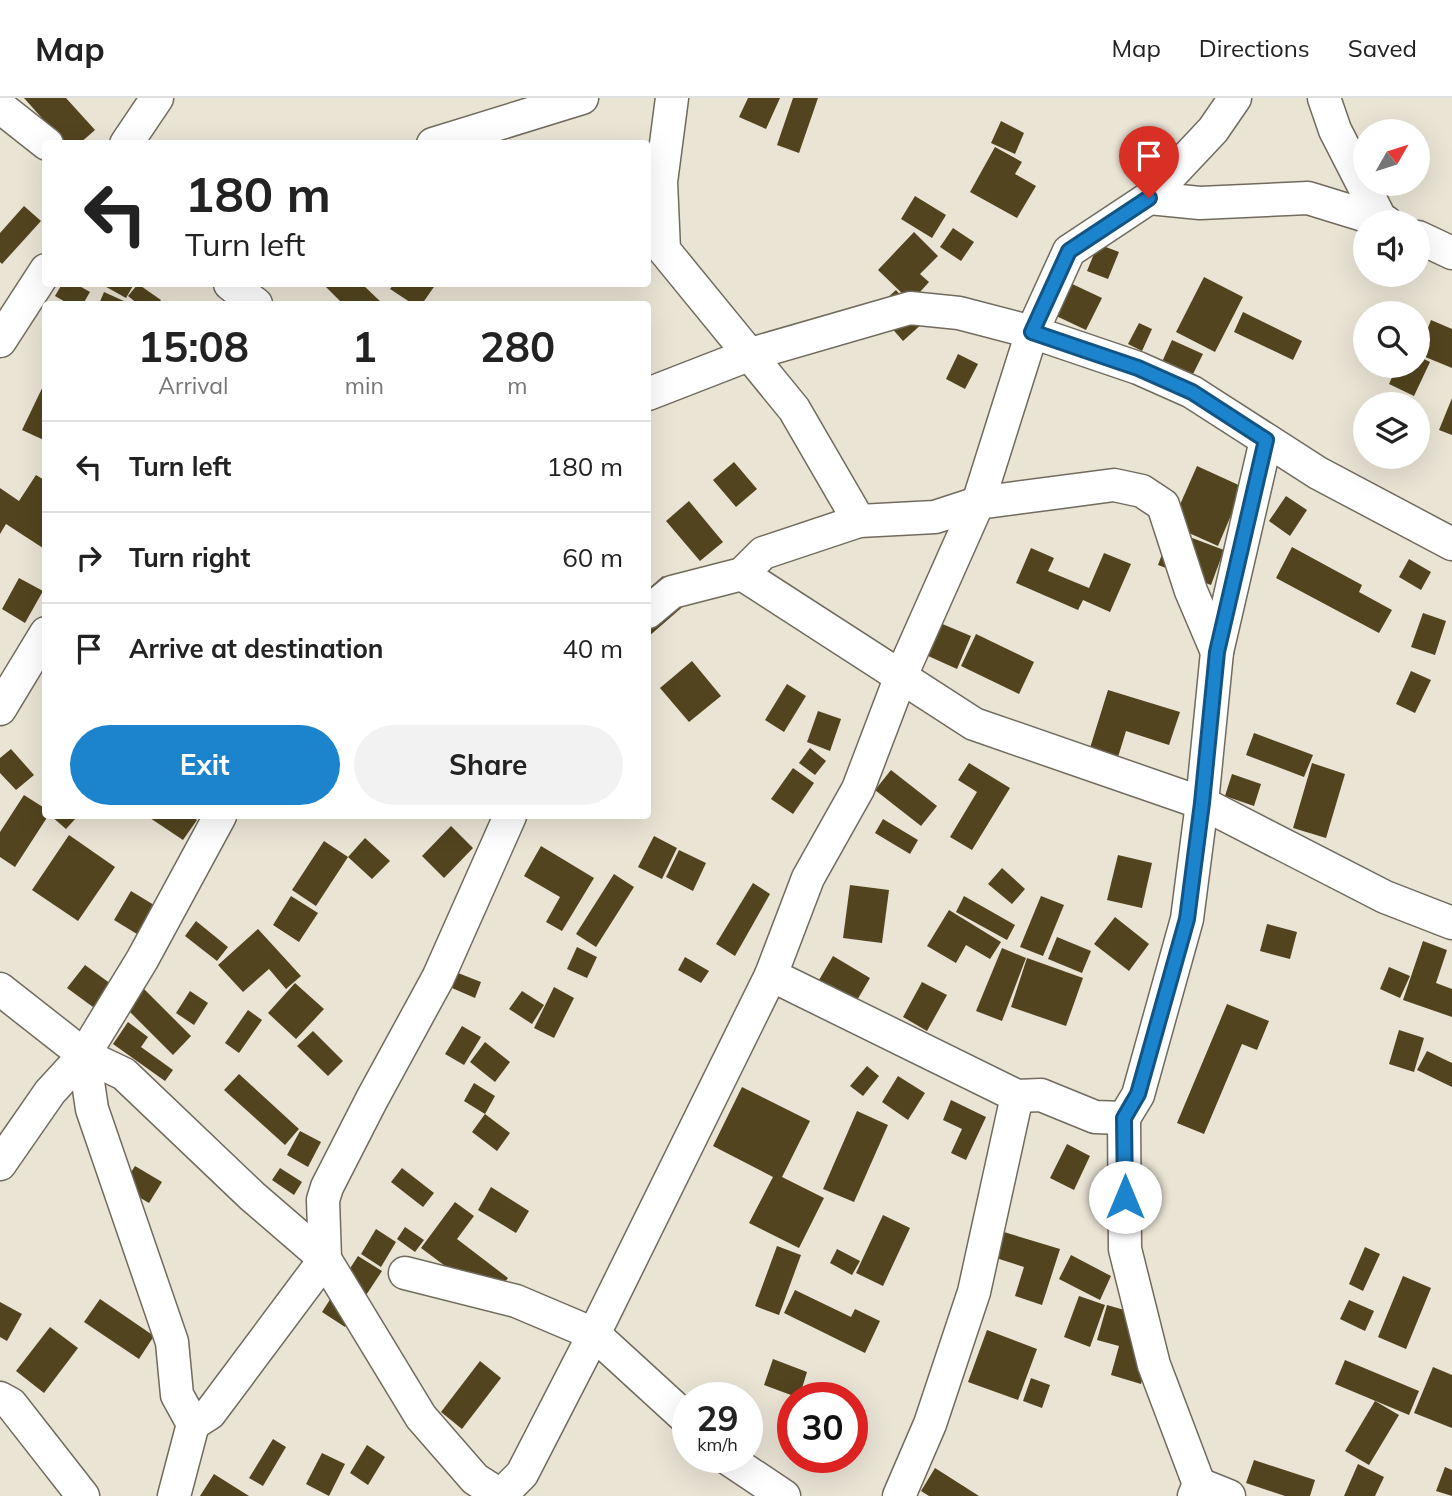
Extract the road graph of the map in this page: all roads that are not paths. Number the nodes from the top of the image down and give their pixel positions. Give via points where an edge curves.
1 (157, 98) edge
2 (582, 98) edge
3 (672, 98) edge
4 (1235, 98) edge
5 (1324, 98) edge
6 (0, 107) edge
7 (42, 140) edge
8 (129, 140) edge
9 (446, 140) edge
10 (1149, 198) junction
11 (1378, 210) edge
12 (1353, 212) edge
13 (1430, 243) edge
14 (1452, 253) edge
15 (42, 276) edge
16 (1032, 332) junction
17 (0, 341) edge
18 (751, 354) junction
19 (651, 393) edge
20 (1266, 440) junction
21 (978, 503) junction
22 (859, 521) junction
23 (1452, 544) edge
24 (741, 574) junction
25 (651, 610) edge
26 (42, 640) edge
27 (1217, 652) junction
28 (901, 676) junction
29 (0, 709) edge
30 (1202, 803) junction
31 (218, 819) edge
32 (509, 819) edge
33 (1452, 923) edge
34 (771, 975) junction
35 (0, 989) edge
36 (83, 1055) junction
37 (1017, 1096) junction
38 (1124, 1118) junction
39 (0, 1164) edge
40 (325, 1259) junction
41 (405, 1273) dead end
42 (594, 1334) junction
43 (0, 1398) edge
44 (672, 1405) edge
45 (193, 1424) junction
46 (750, 1473) edge
47 (1197, 1490) edge
48 (500, 1495) edge
49 (83, 1496) edge
50 (174, 1496) edge
51 (784, 1496) edge
52 (899, 1496) edge
53 (1229, 1496) edge

1 - 8 street
2 - 9 street
3 - 18 street via 662,182 664,250
4 - 10 street via 1213,130
5 - 11 street via 1335,130
6 - 7 street
10 - 12 street via 1200,203 1308,198
10 - 16 street via 1069,251
13 - 14 street
15 - 17 street
16 - 18 street via 959,313 910,308
16 - 20 street via 1138,368 1192,392
16 - 21 street
18 - 19 street
18 - 22 street via 793,409
20 - 23 street
20 - 27 street
21 - 22 street via 935,517
21 - 27 street via 1114,485 1142,491 1163,505
21 - 28 street
22 - 24 street via 763,553
24 - 25 street via 672,592
24 - 28 street
26 - 29 street
27 - 30 street
28 - 30 street via 974,724
28 - 34 street via 858,789 808,878
30 - 33 street via 1385,897
30 - 38 street via 1187,919 1138,1094
31 - 36 street via 142,960
32 - 40 street via 438,978 327,1187 323,1200
34 - 37 street
34 - 42 street
35 - 36 street
36 - 39 street via 50,1092
36 - 40 street via 124,1074
36 - 45 street via 93,1109 172,1342 177,1395
37 - 38 street via 1041,1095 1094,1117
37 - 52 street via 974,1292 930,1424
38 - 47 street via 1125,1249 1154,1364
40 - 45 street via 210,1413
40 - 48 street via 421,1417 475,1479
41 - 42 street via 516,1301
42 - 44 street
42 - 48 street via 522,1474
43 - 49 street via 11,1404
45 - 50 street
46 - 51 street
47 - 53 street

